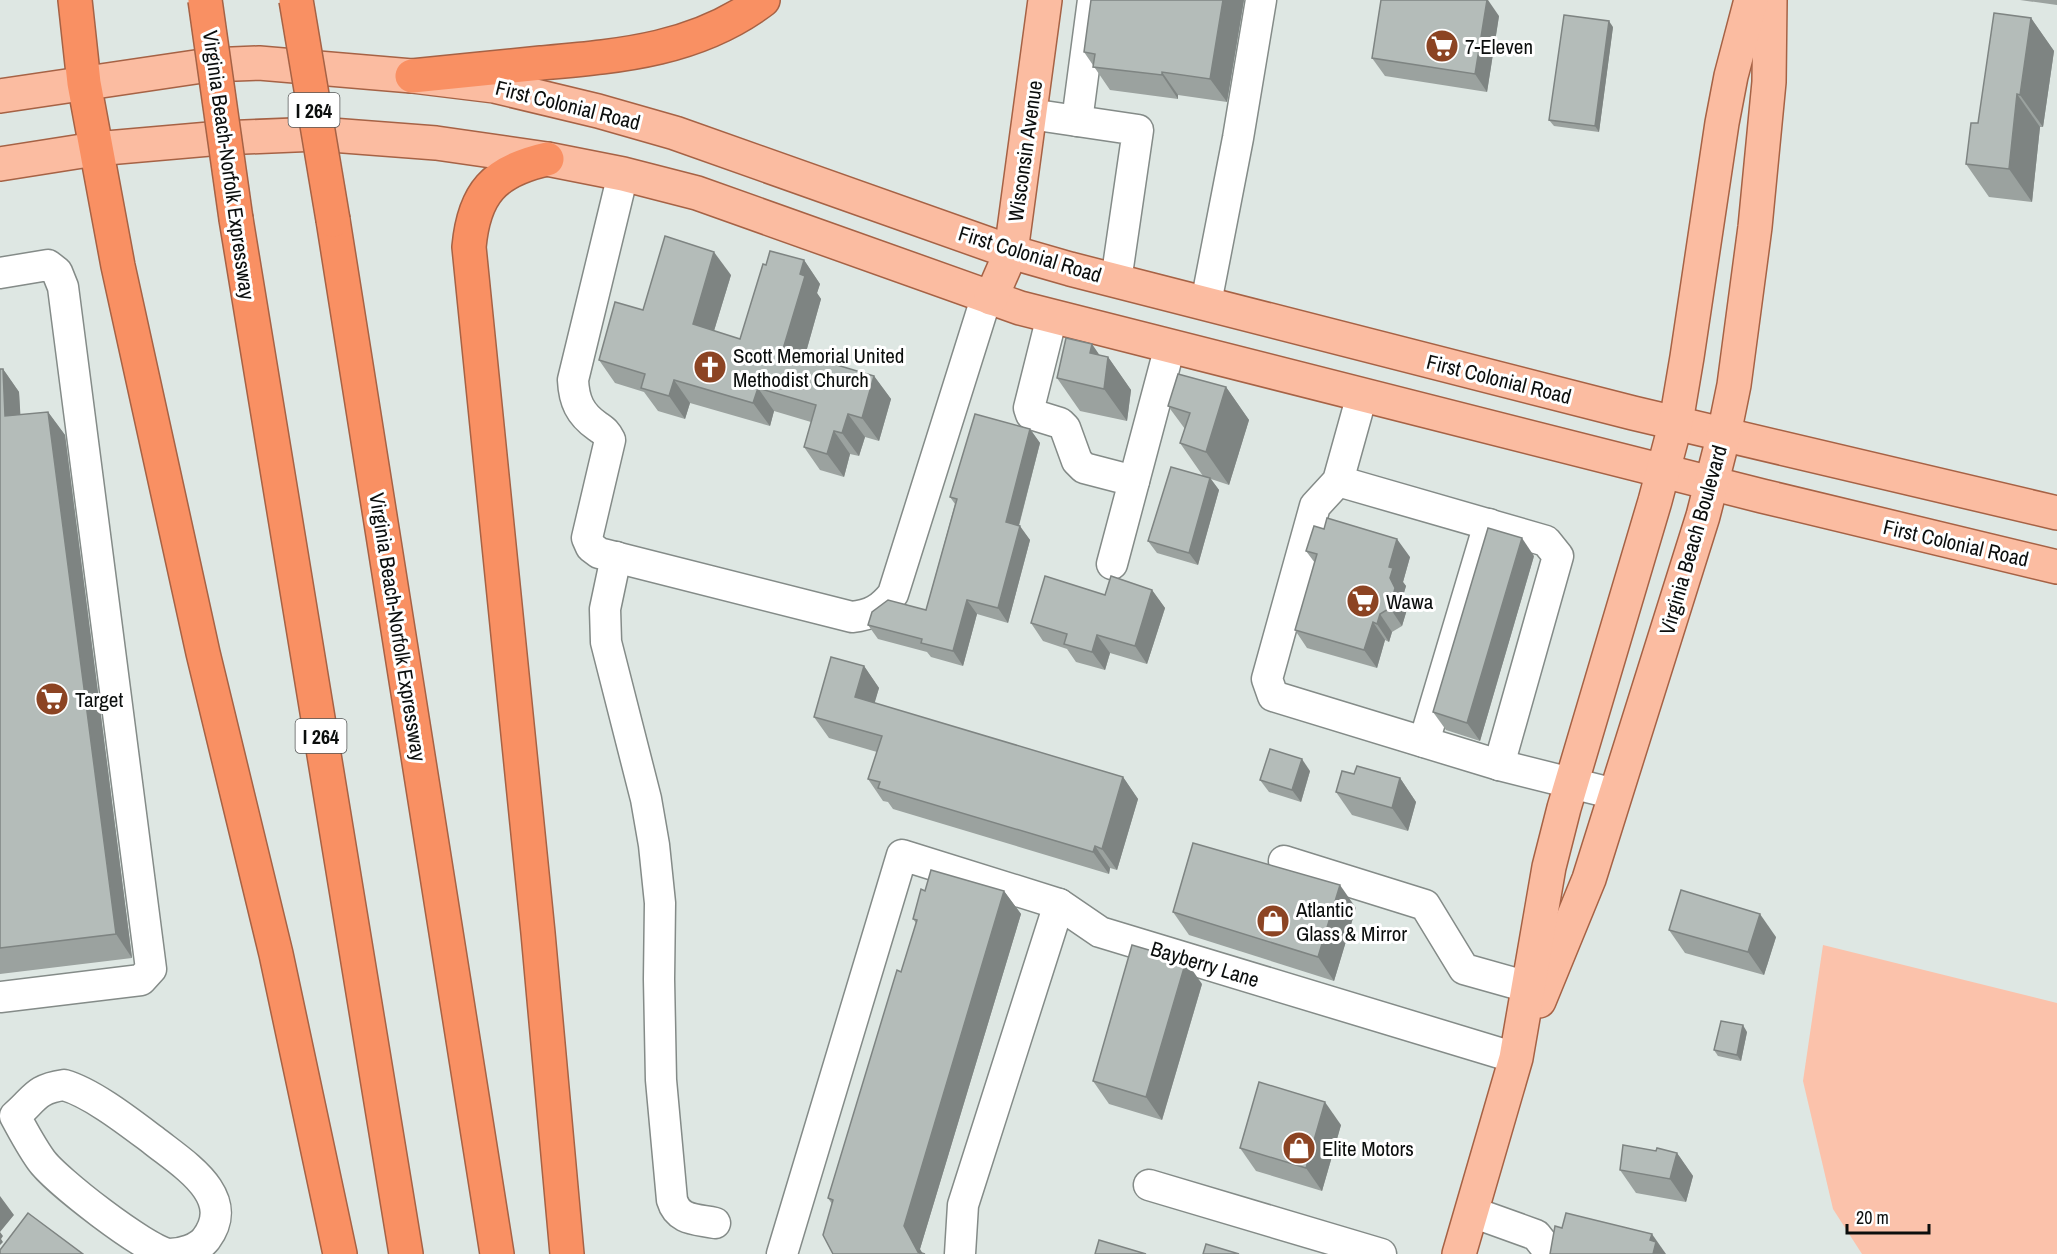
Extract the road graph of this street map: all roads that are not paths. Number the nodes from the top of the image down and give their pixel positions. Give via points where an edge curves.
1 (75, 0) edge
2 (205, 0) edge
3 (296, 0) edge
4 (763, 0) edge
5 (1045, 0) edge
6 (1093, 0) edge
7 (1261, 0) edge
8 (1751, 0) edge
9 (1770, 0) edge
10 (412, 76) junction
11 (84, 83) junction
12 (0, 96) edge
13 (1030, 114) junction
14 (1077, 121) junction
15 (95, 149) junction
16 (547, 159) junction
17 (0, 164) edge
18 (623, 174) junction
19 (1011, 252) junction
20 (0, 273) edge
21 (1116, 281) junction
22 (991, 298) junction
23 (1206, 303) junction
24 (1053, 316) junction
25 (1170, 346) junction
26 (1362, 395) junction
27 (1676, 423) junction
28 (1724, 434) junction
29 (1663, 471) junction
30 (1134, 481) junction
31 (1338, 481) junction
32 (1712, 484) junction
33 (2057, 513) edge
34 (1489, 524) junction
35 (616, 557) junction
36 (1112, 564) dead end
37 (2057, 567) edge
38 (1424, 742) junction
39 (1499, 765) junction
40 (1571, 783) junction
41 (1615, 794) junction
42 (1284, 861) dead end
43 (1059, 904) junction
44 (1528, 987) junction
45 (0, 997) edge
46 (1516, 1058) junction
47 (7, 1119) edge
48 (1149, 1185) dead end
49 (1472, 1212) junction
50 (716, 1224) dead end
51 (340, 1254) edge
52 (406, 1254) edge
53 (497, 1254) edge
54 (567, 1254) edge
55 (782, 1254) edge
56 (960, 1254) edge
57 (1381, 1254) edge
58 (1459, 1254) edge
59 (1551, 1254) edge

1 - 11 highway
2 - 52 highway, Virginia Beach-Norfolk Expressway / I 264, bridge via 236,219
3 - 53 highway, Virginia Beach-Norfolk Expressway / I 264, bridge
4 - 10 highway via 717,29 668,46 604,58
5 - 13 main road, Wisconsin Avenue
6 - 14 street
7 - 23 street
8 - 27 main road, Virginia Beach Boulevard via 1726,100
9 - 28 main road, Virginia Beach Boulevard via 1769,82 1755,227
10 - 11 main road, First Colonial Road via 259,63 209,65
10 - 19 main road, First Colonial Road via 494,86 675,133
11 - 12 main road, First Colonial Road
11 - 15 highway
13 - 14 street
13 - 19 main road, Wisconsin Avenue
14 - 21 street via 1138,130
15 - 16 main road, First Colonial Road via 318,134 436,143
15 - 17 main road, First Colonial Road
15 - 51 highway via 203,653 276,954
16 - 18 main road, First Colonial Road
16 - 54 highway via 501,176 490,186 471,224 469,247
18 - 22 main road, First Colonial Road via 697,194
18 - 35 street via 573,380 574,397 582,413 606,431 610,440 587,538 591,548
19 - 21 main road, First Colonial Road
19 - 22 main road, Wisconsin Avenue
20 - 45 street via 48,265 57,272 63,287 151,969 141,980
21 - 23 main road, First Colonial Road
22 - 24 main road, First Colonial Road
22 - 35 street via 982,311 893,594 883,607 869,615 852,617
23 - 27 main road, First Colonial Road
24 - 25 main road, First Colonial Road
24 - 30 street via 1029,408 1031,414 1065,428 1077,461 1084,468
25 - 26 main road, First Colonial Road
25 - 30 street
26 - 29 main road, First Colonial Road
26 - 31 street
27 - 28 main road, First Colonial Road
27 - 29 main road, Virginia Beach Boulevard
28 - 32 main road, Virginia Beach Boulevard
28 - 33 main road, First Colonial Road
29 - 32 main road, First Colonial Road
29 - 40 main road, Virginia Beach Boulevard
30 - 36 street
31 - 34 street
31 - 38 street via 1315,506 1268,679 1273,696
32 - 37 main road, First Colonial Road
32 - 41 main road, Virginia Beach Boulevard
34 - 38 street
34 - 39 street via 1546,541 1558,556
35 - 50 street via 606,609 606,642 654,845 660,903 661,1080 672,1200 684,1217
38 - 39 street
39 - 40 street
40 - 41 street
40 - 44 main road, Virginia Beach Boulevard via 1549,867
41 - 46 main road, Virginia Beach Boulevard via 1589,879
42 - 44 street via 1425,905 1464,969
43 - 46 street, Bayberry Lane via 1100,932
43 - 55 street, Bayberry Lane via 902,855
43 - 56 street via 963,1205
44 - 46 main road, Virginia Beach Boulevard
46 - 49 main road, Virginia Beach Boulevard
47 - 47 street via 46,1087 76,1088 177,1158 206,1185 214,1199 216,1216 212,1231 202,1244 184,1253 168,1254 144,1242 95,1209 42,1161
48 - 57 street
49 - 58 main road, Virginia Beach Boulevard
49 - 59 street via 1536,1235

